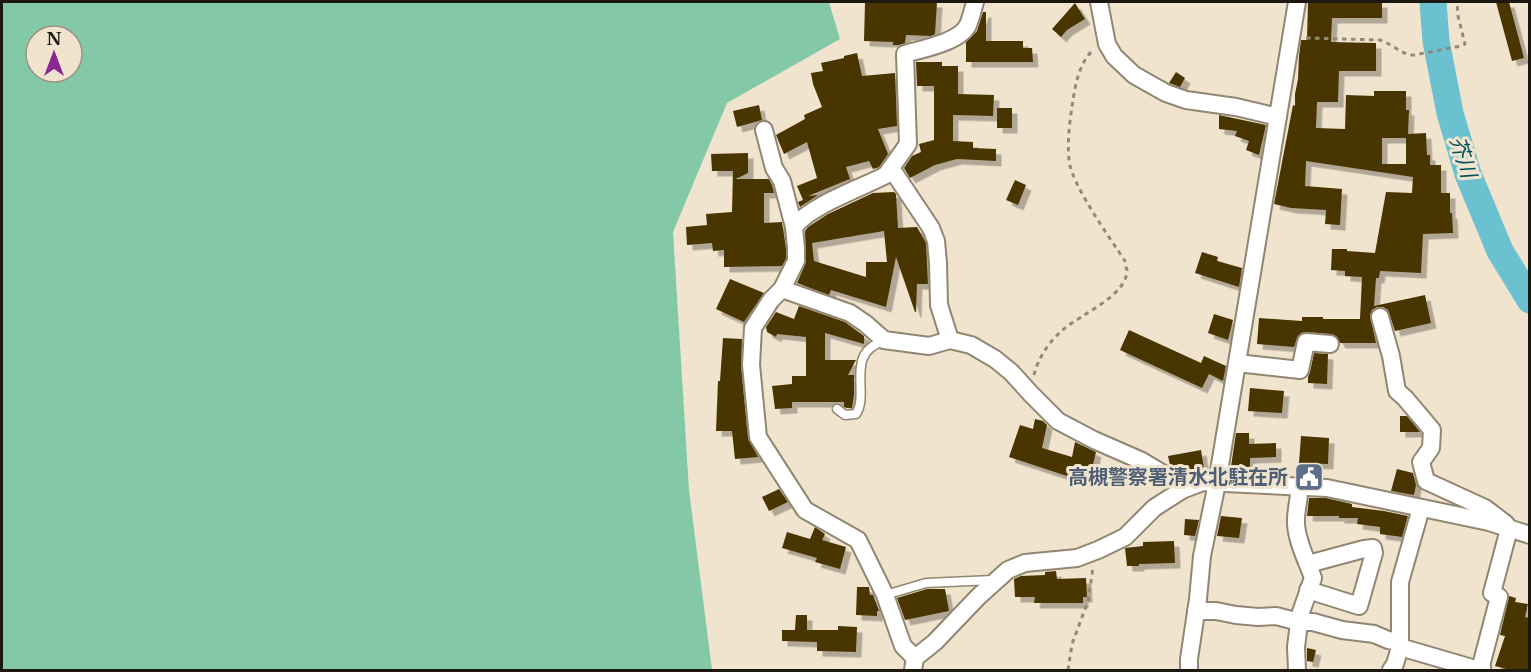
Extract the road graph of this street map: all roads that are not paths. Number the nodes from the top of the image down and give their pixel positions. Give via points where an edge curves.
1 (975, 2) edge
2 (1099, 2) edge
3 (1297, 2) edge
4 (1278, 117) junction
5 (764, 130) dead end
6 (891, 168) junction
7 (794, 227) junction
8 (782, 289) junction
9 (1380, 317) dead end
10 (884, 340) junction
11 (950, 340) junction
12 (1330, 344) dead end
13 (1237, 363) junction
14 (837, 409) dead end
15 (1217, 483) junction
16 (1299, 486) junction
17 (1182, 490) junction
18 (1421, 508) junction
19 (1518, 532) edge
20 (1308, 564) junction
21 (997, 579) junction
22 (1308, 590) junction
23 (885, 595) junction
24 (1196, 611) junction
25 (1299, 622) junction
26 (1400, 645) junction
27 (914, 664) edge
28 (1298, 668) edge
29 (1189, 670) edge
30 (1314, 670) edge
31 (1390, 670) edge
32 (1481, 670) edge

1 - 6 street via 968,26 961,34 905,54 908,144
2 - 4 street via 1107,44 1134,75 1186,100
3 - 4 street
4 - 13 street
5 - 7 street
6 - 7 street via 886,175 813,211
6 - 11 street via 936,241 939,305
7 - 8 street via 796,261
8 - 10 street via 850,313
8 - 23 street via 753,328 751,365 758,437 805,510 858,540
9 - 19 street via 1398,391 1432,430 1431,448 1421,462 1426,481 1485,508
10 - 11 street via 929,346
10 - 14 lane via 868,350 862,363 860,409 856,414 845,415
11 - 17 street via 971,345 994,359 1058,421 1142,461 1172,479
12 - 13 street via 1306,342 1300,370
13 - 15 street
15 - 16 street
15 - 17 street via 1203,482
15 - 24 street
16 - 18 street via 1327,488
16 - 20 street via 1295,522
17 - 21 street via 1154,508 1125,537 1094,552 1077,558 1025,563
18 - 19 street
18 - 26 street via 1400,582
19 - 32 street via 1492,593 1499,597
20 - 22 street via 1313,578
20 - 22 street via 1373,548 1359,606
21 - 23 lane via 926,583
21 - 27 street
22 - 25 street
23 - 27 street via 903,646
24 - 25 street via 1276,616
24 - 29 street
25 - 26 street via 1374,634
25 - 28 street
26 - 31 street
26 - 32 street
28 - 30 street

